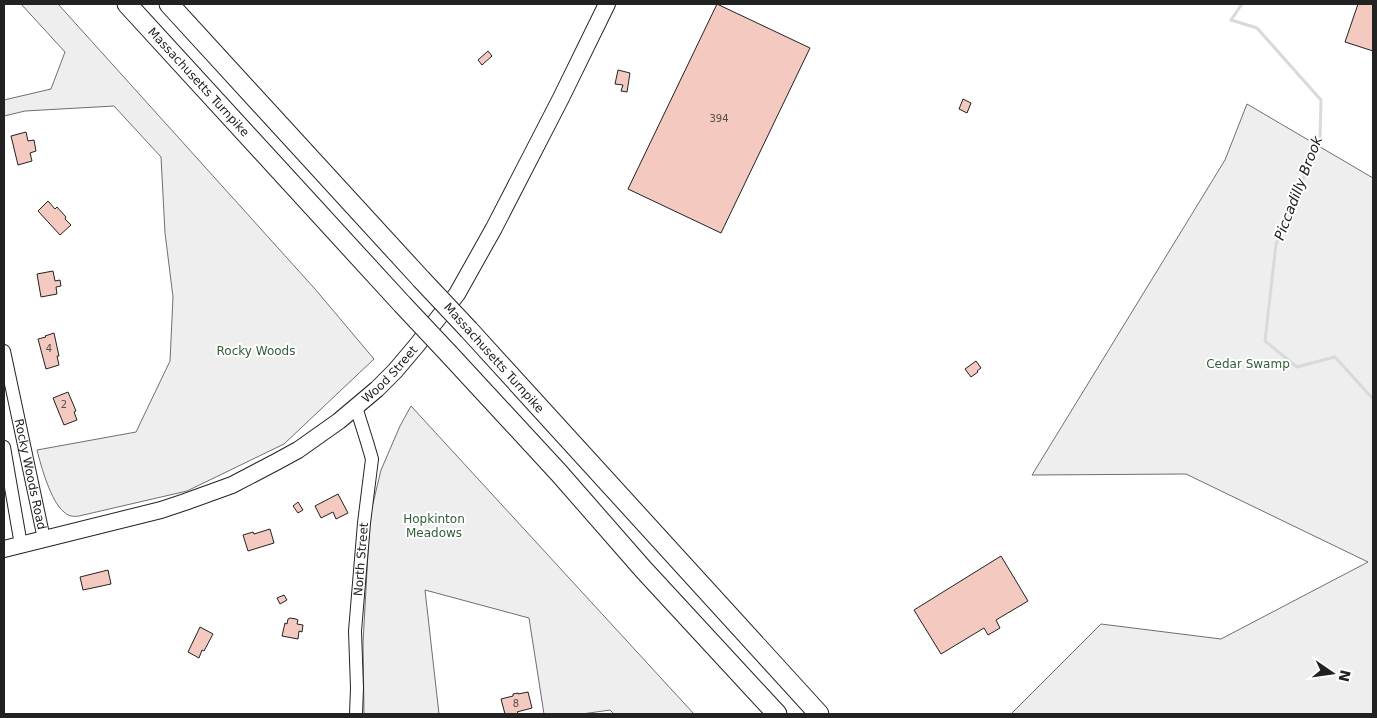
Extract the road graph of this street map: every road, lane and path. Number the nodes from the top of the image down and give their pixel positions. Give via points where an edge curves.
1 (127, 4) edge
2 (169, 4) edge
3 (608, 4) edge
4 (4, 351) edge
5 (356, 407) junction
6 (4, 447) edge
7 (44, 539) junction
8 (21, 545) junction
9 (4, 549) edge
10 (356, 714) edge
11 (777, 714) edge
12 (818, 714) edge

1 - 11 highway, Massachusetts Turnpike, bridge
2 - 12 highway, Massachusetts Turnpike, bridge
3 - 5 main road, Wood Street via 457,294 395,371
4 - 7 street, Rocky Woods Road
5 - 7 main road, Wood Street via 298,450 232,485 161,510
5 - 10 street, North Street via 372,460 355,631
6 - 8 street, Rocky Woods Road
7 - 8 main road, Wood Street
8 - 9 main road, Wood Street

